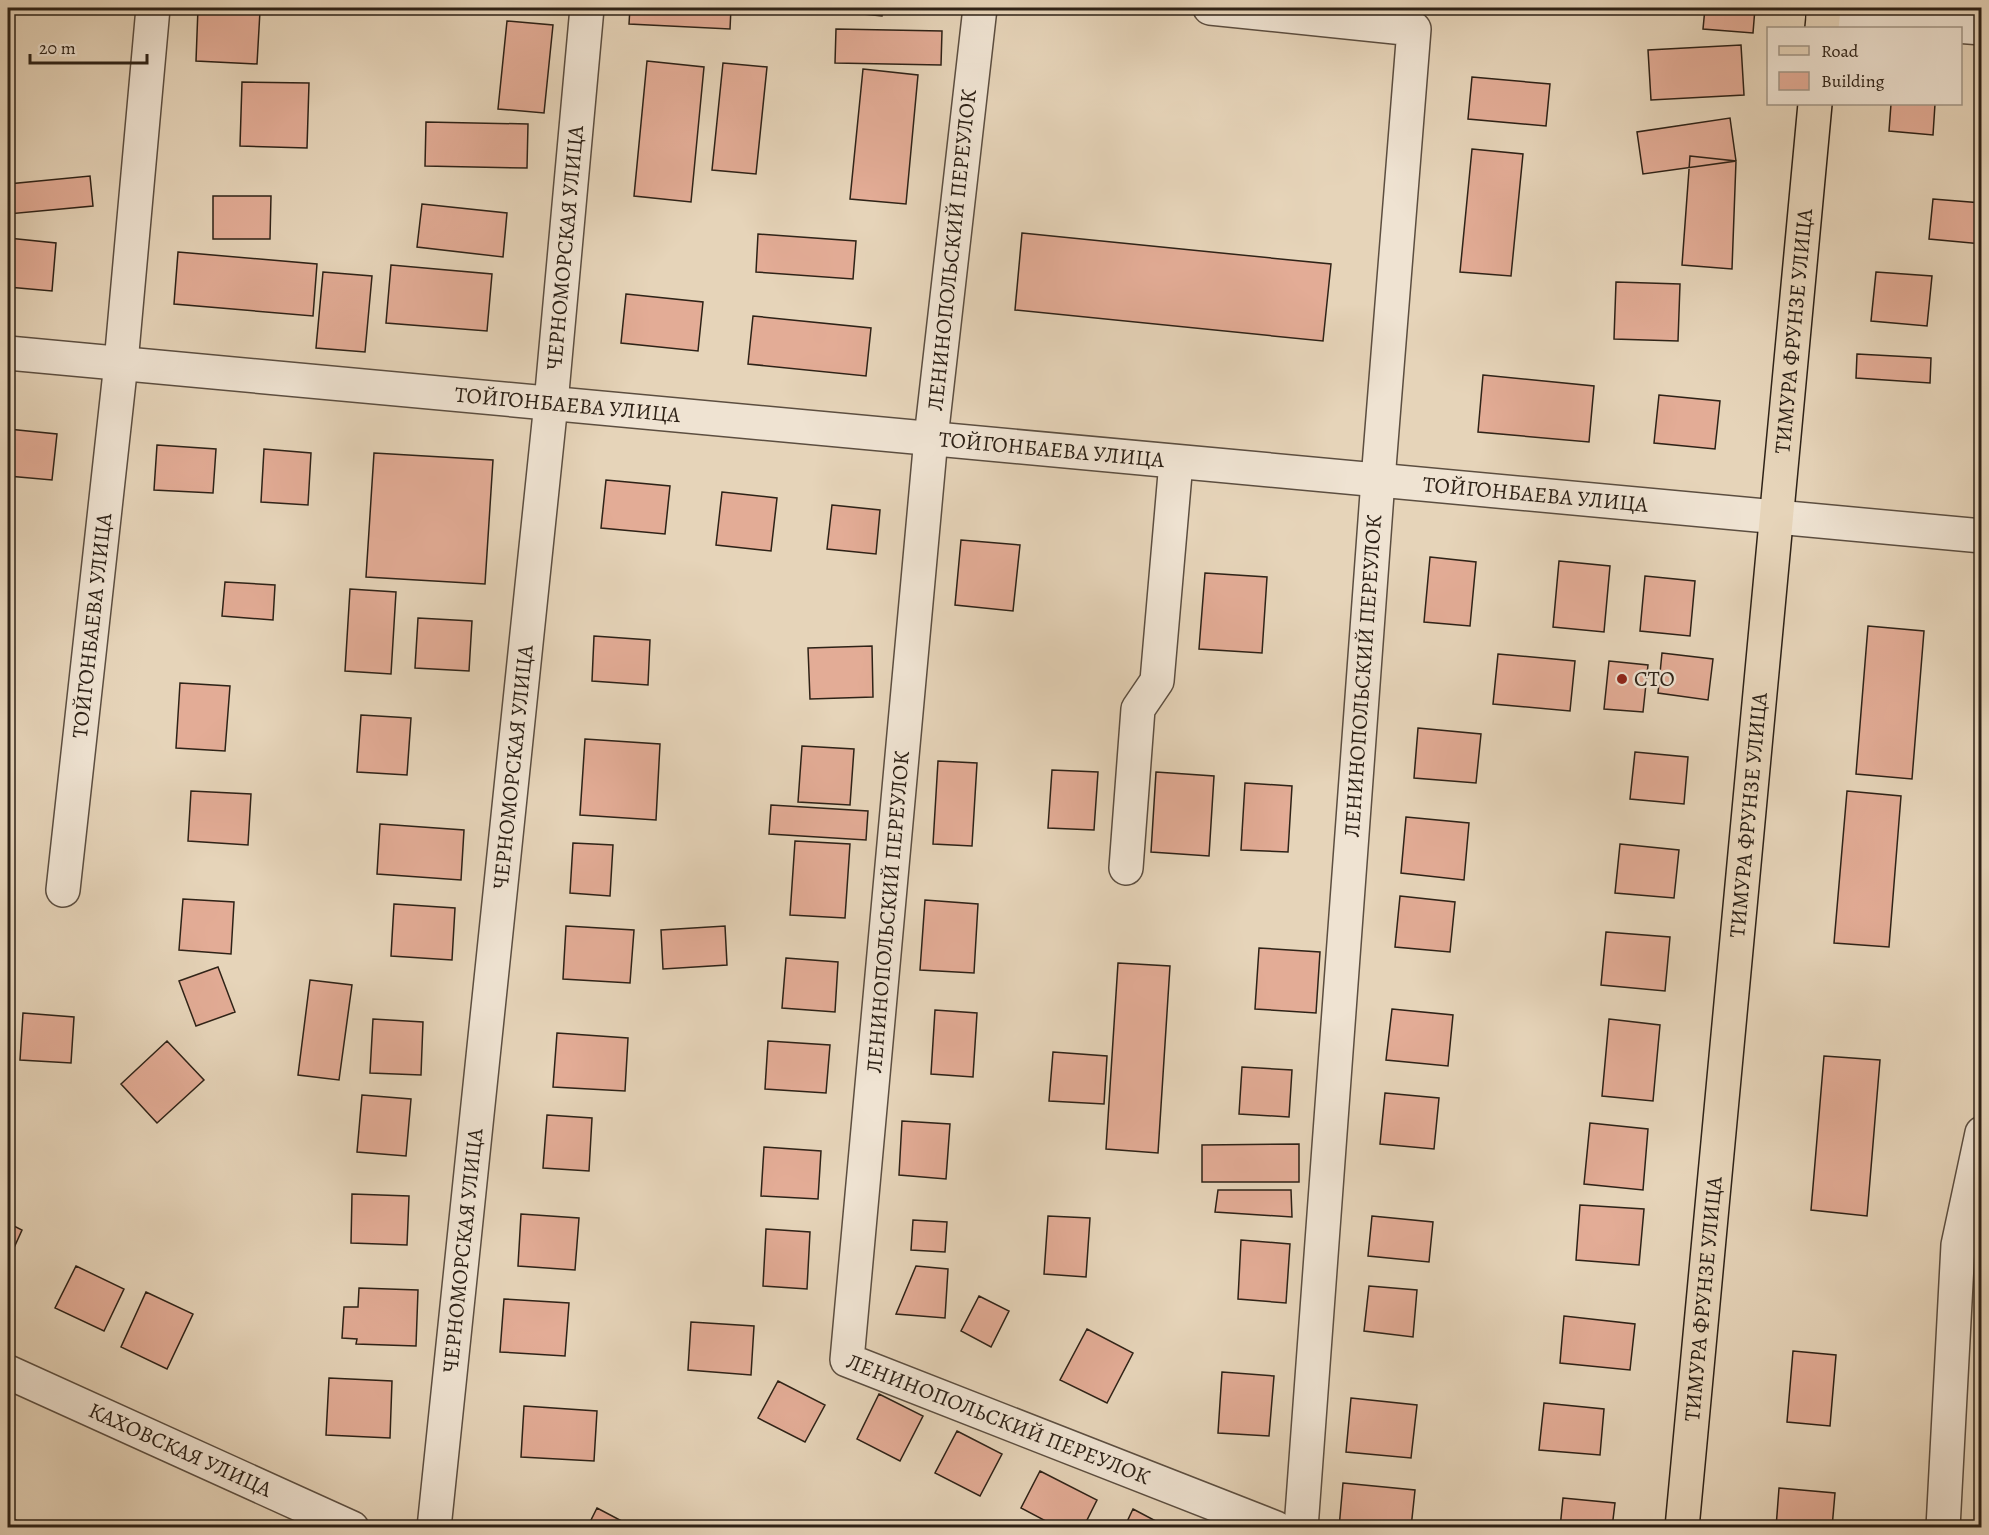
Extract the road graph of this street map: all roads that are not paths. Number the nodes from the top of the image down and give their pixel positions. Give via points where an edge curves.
1 (153, 8) edge
2 (587, 8) edge
3 (980, 8) edge
4 (1210, 8) edge
5 (1823, 17) edge
6 (1982, 28) edge
7 (1815, 105) edge
8 (8, 353) edge
9 (122, 363) junction
10 (551, 403) junction
11 (931, 438) junction
12 (1176, 462) junction
13 (1378, 480) junction
14 (1777, 518) junction
15 (1982, 536) edge
16 (1126, 868) dead end
17 (63, 890) dead end
18 (1982, 1133) edge
19 (8, 1372) edge
20 (352, 1527) edge
21 (434, 1527) edge
22 (1276, 1527) edge
23 (1300, 1527) edge
24 (1682, 1527) edge
25 (1943, 1527) edge

1 - 9 street, ТОЙГОНБАЕВА УЛИЦА
2 - 10 street, ЧЕРНОМОРСКАЯ УЛИЦА
3 - 11 street, ЛЕНИНОПОЛЬСКИЙ ПЕРЕУЛОК
4 - 13 street, ЛЕНИНОПОЛЬСКИЙ ПЕРЕУЛОК via 1414,29
5 - 6 street
7 - 14 main road, ТИМУРА ФРУНЗЕ УЛИЦА
8 - 9 street, ТОЙГОНБАЕВА УЛИЦА
9 - 10 street, ТОЙГОНБАЕВА УЛИЦА
9 - 17 street, ТОЙГОНБАЕВА УЛИЦА
10 - 11 street, ТОЙГОНБАЕВА УЛИЦА
10 - 21 street, ЧЕРНОМОРСКАЯ УЛИЦА
11 - 12 street, ТОЙГОНБАЕВА УЛИЦА
11 - 22 street, ЛЕНИНОПОЛЬСКИЙ ПЕРЕУЛОК via 848,1360
12 - 13 street, ТОЙГОНБАЕВА УЛИЦА
12 - 16 street via 1157,681 1138,709
13 - 14 street, ТОЙГОНБАЕВА УЛИЦА
13 - 23 street, ЛЕНИНОПОЛЬСКИЙ ПЕРЕУЛОК
14 - 15 street, ТОЙГОНБАЕВА УЛИЦА
14 - 24 main road, ТИМУРА ФРУНЗЕ УЛИЦА
18 - 25 street via 1958,1245
19 - 20 street, КАХОВСКАЯ УЛИЦА

